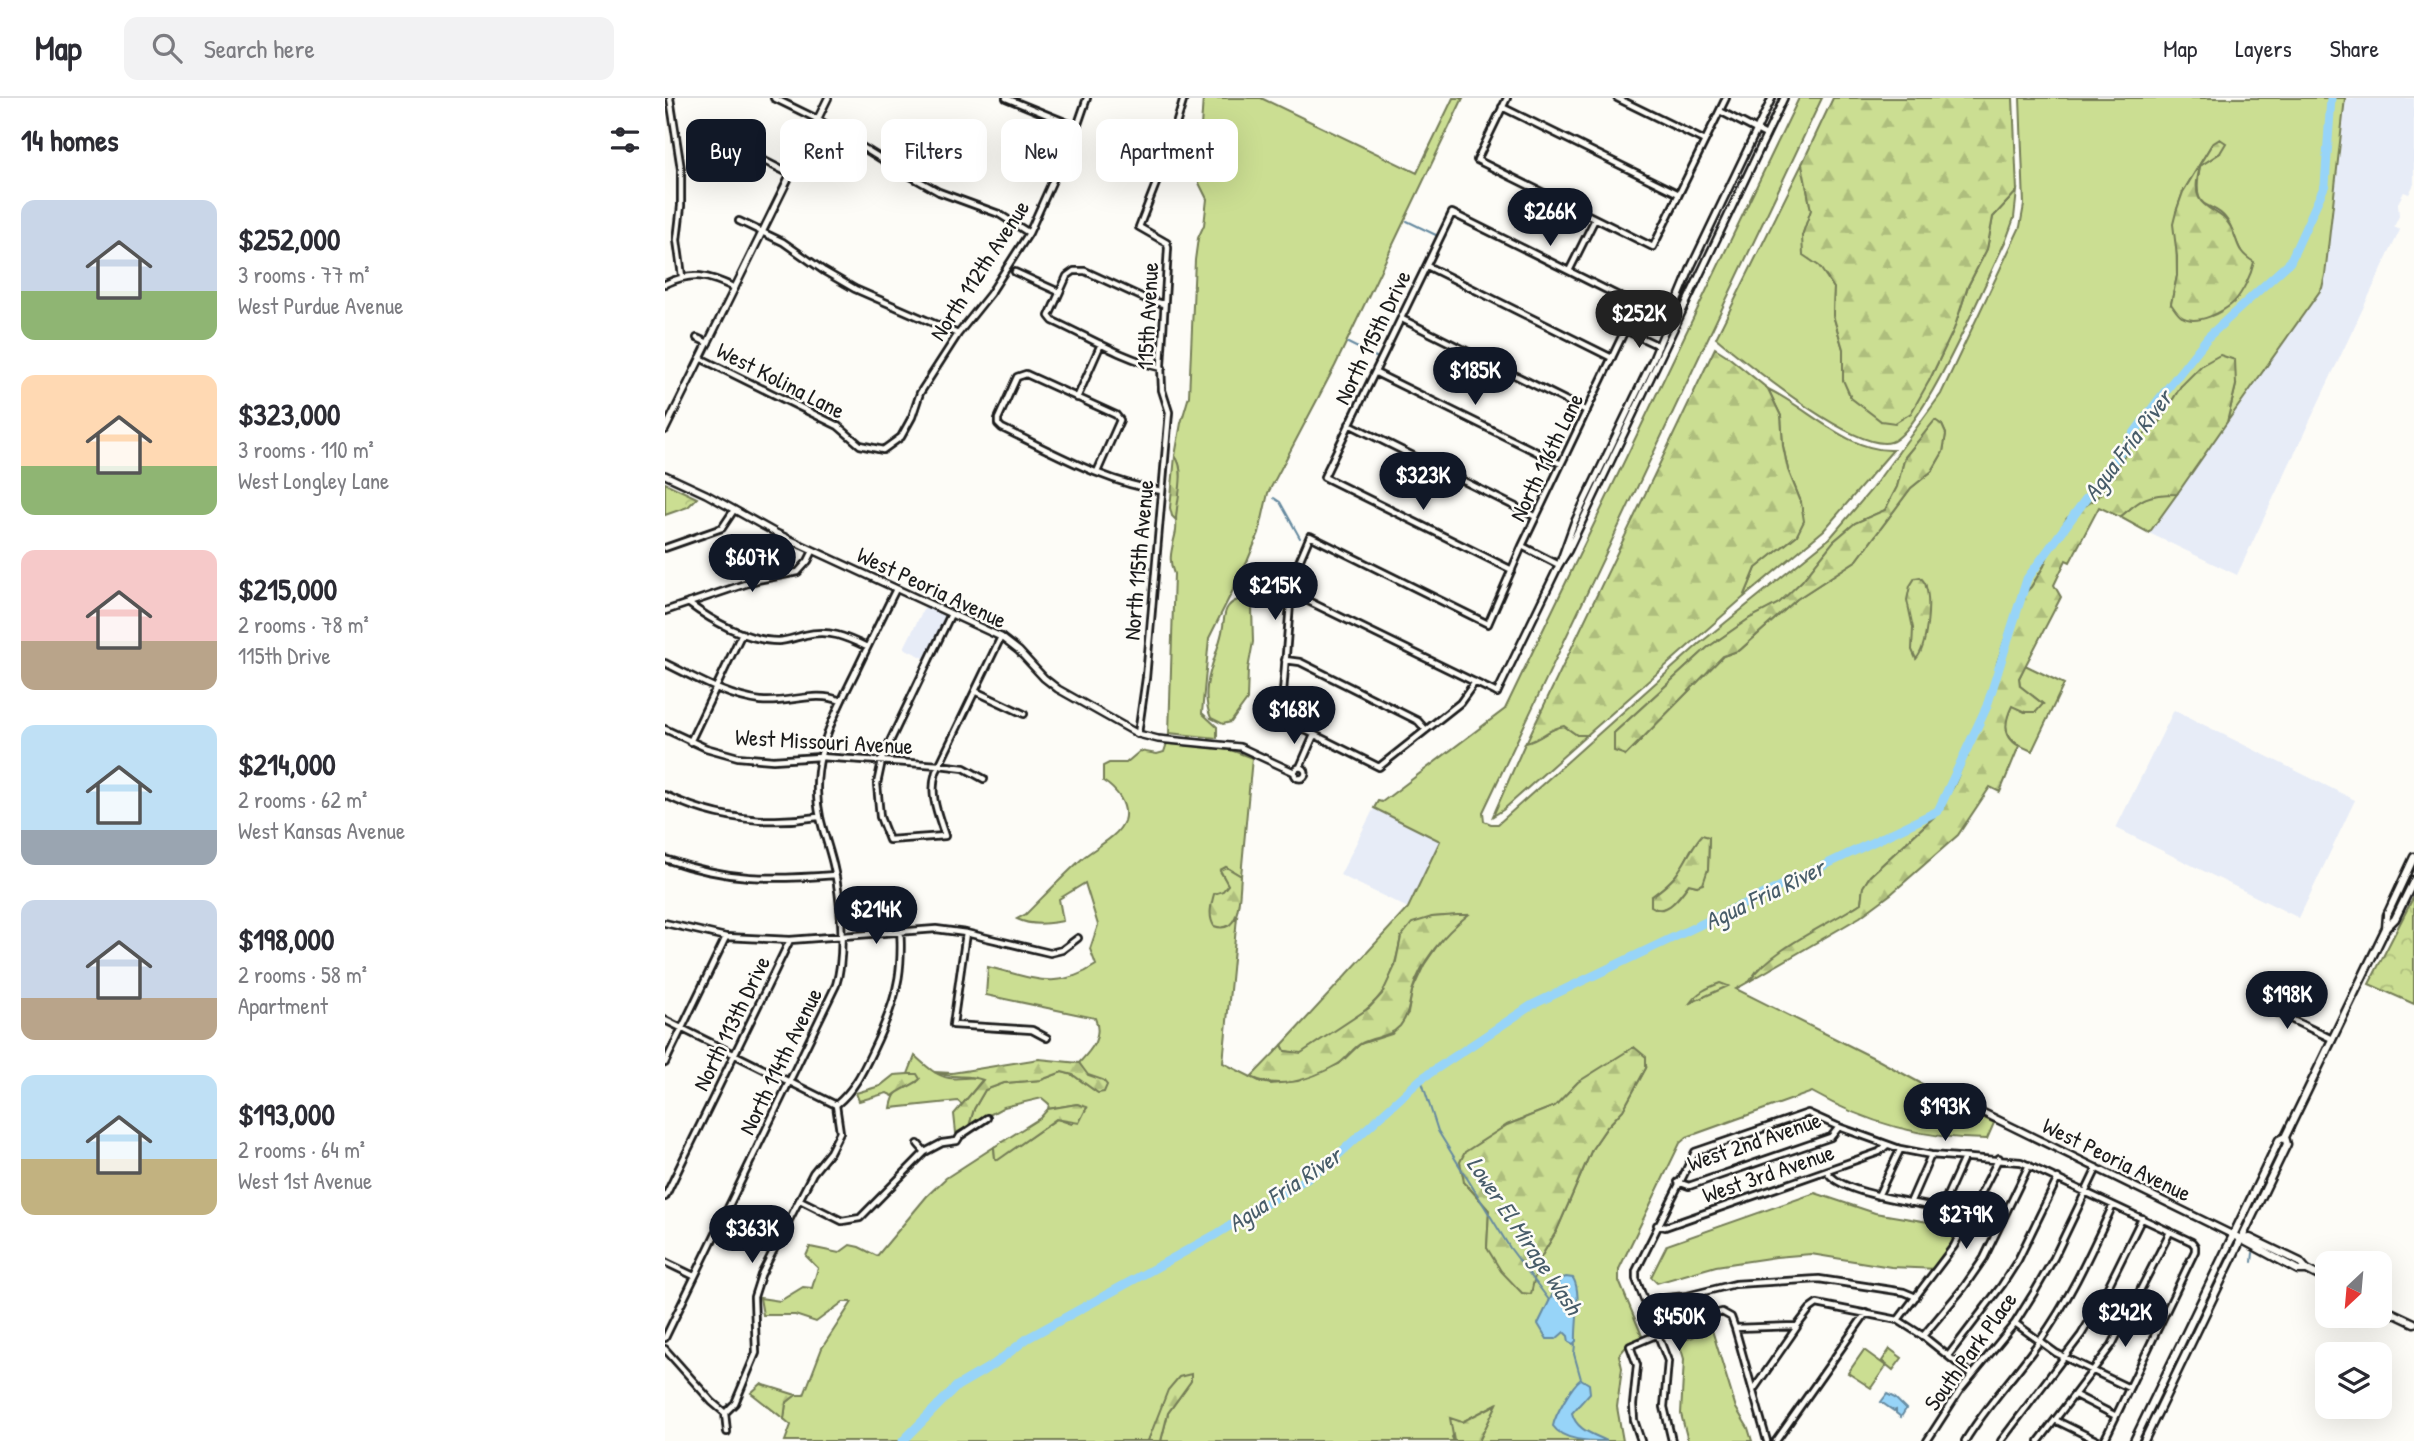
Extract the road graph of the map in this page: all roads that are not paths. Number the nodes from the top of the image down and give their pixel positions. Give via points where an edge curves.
1 (670, 98) edge
2 (774, 98) edge
3 (828, 98) edge
4 (1006, 98) edge
5 (1087, 98) edge
6 (1184, 98) edge
7 (1507, 98) edge
8 (1617, 98) edge
9 (1726, 98) edge
10 (1772, 98) edge
11 (1784, 98) edge
12 (1502, 107) junction
13 (1720, 111) junction
14 (817, 119) joint
15 (1057, 119) edge
16 (1080, 119) edge
17 (1757, 130) junction
18 (1766, 135) junction
19 (1705, 141) junction
20 (867, 151) edge
21 (786, 182) edge
22 (1052, 182) edge
23 (1679, 194) junction
24 (1595, 219) junction
25 (739, 221) dead end
26 (763, 231) junction
27 (1029, 233) junction
28 (1427, 266) junction
29 (1569, 271) junction
30 (1015, 272) dead end
31 (682, 276) junction
32 (665, 284) edge
33 (735, 288) junction
34 (1059, 292) junction
35 (1164, 304) junction
36 (1402, 319) junction
37 (1625, 330) junction
38 (958, 334) junction
39 (697, 338) dead end
40 (708, 343) junction
41 (1101, 344) junction
42 (1661, 347) junction
43 (700, 358) junction
44 (1612, 358) junction
45 (1161, 368) junction
46 (1376, 373) junction
47 (1162, 390) joint
48 (1077, 398) junction
49 (1587, 411) junction
50 (1349, 424) junction
51 (665, 430) edge
52 (883, 450) joint
53 (1561, 464) junction
54 (1097, 472) junction
55 (665, 475) edge
56 (1162, 491) junction
57 (734, 510) junction
58 (1536, 517) junction
59 (1300, 538) dead end
60 (1309, 539) junction
61 (1522, 546) junction
62 (665, 548) edge
63 (813, 551) junction
64 (1559, 565) junction
65 (1511, 570) junction
66 (896, 589) junction
67 (1290, 596) junction
68 (688, 603) junction
69 (665, 611) edge
70 (951, 614) junction
71 (742, 634) junction
72 (1002, 638) junction
73 (867, 648) junction
74 (1286, 660) junction
75 (665, 663) edge
76 (1475, 682) junction
77 (716, 687) junction
78 (975, 691) junction
79 (1497, 693) joint
80 (841, 701) junction
81 (1024, 715) dead end
82 (665, 729) edge
83 (1426, 730) junction
84 (1138, 734) junction
85 (1314, 735) junction
86 (690, 742) junction
87 (820, 757) junction
88 (881, 761) junction
89 (939, 765) junction
90 (1300, 768) junction
91 (1294, 772) junction
92 (984, 779) dead end
93 (665, 795) edge
94 (818, 817) junction
95 (2414, 857) edge
96 (665, 859) edge
97 (835, 875) junction
98 (2414, 880) edge
99 (898, 899) dead end
100 (2387, 915) junction
101 (2395, 919) junction
102 (666, 926) edge
103 (2386, 928) junction
104 (901, 932) junction
105 (966, 933) junction
106 (840, 935) junction
107 (726, 937) junction
108 (1078, 938) dead end
109 (790, 940) junction
110 (2253, 1001) dead end
111 (665, 1020) edge
112 (682, 1028) junction
113 (1047, 1038) dead end
114 (2332, 1039) junction
115 (736, 1055) junction
116 (665, 1063) edge
117 (790, 1082) junction
118 (836, 1105) junction
119 (1978, 1108) dead end
120 (988, 1118) dead end
121 (1839, 1127) junction
122 (918, 1144) dead end
123 (1887, 1145) junction
124 (1900, 1149) junction
125 (925, 1152) junction
126 (1931, 1155) junction
127 (1965, 1158) junction
128 (1999, 1158) junction
129 (2029, 1165) junction
130 (2097, 1168) junction
131 (1827, 1171) junction
132 (2058, 1178) junction
133 (1678, 1182) junction
134 (2086, 1191) junction
135 (1878, 1196) junction
136 (665, 1197) edge
137 (800, 1200) junction
138 (1910, 1203) junction
139 (2113, 1205) junction
140 (1941, 1209) junction
141 (1969, 1219) junction
142 (2142, 1219) junction
143 (1657, 1225) junction
144 (2170, 1232) junction
145 (2237, 1237) junction
146 (665, 1262) edge
147 (2315, 1274) edge
148 (694, 1276) junction
149 (1916, 1297) junction
150 (1646, 1305) junction
151 (1866, 1312) junction
152 (2392, 1313) edge
153 (1898, 1320) junction
154 (2015, 1323) junction
155 (2414, 1323) edge
156 (1797, 1326) junction
157 (1735, 1328) junction
158 (1658, 1333) junction
159 (1923, 1336) junction
160 (665, 1338) edge
161 (2039, 1342) junction
162 (665, 1349) edge
163 (1948, 1356) junction
164 (2065, 1357) junction
165 (2094, 1371) junction
166 (1972, 1375) junction
167 (2129, 1388) junction
168 (1754, 1390) junction
169 (2075, 1395) junction
170 (725, 1413) junction
171 (2116, 1416) junction
172 (2055, 1420) junction
173 (727, 1432) dead end
174 (1640, 1441) edge
175 (1672, 1441) edge
176 (1767, 1441) edge
177 (1776, 1441) edge
178 (1927, 1441) edge
179 (1965, 1441) edge
180 (2001, 1441) edge
181 (2039, 1441) edge
182 (2098, 1441) edge
183 (2104, 1441) edge
184 (2134, 1441) edge
185 (2144, 1441) edge

1 - 31 street via 681,169 677,240
2 - 14 street
3 - 14 street
4 - 15 street
5 - 16 street, North 112th Avenue
6 - 35 street, 115th Avenue via 1139,227 1167,243
7 - 12 street
8 - 19 street
9 - 13 street
10 - 17 street
11 - 18 street
12 - 23 street
12 - 24 street via 1477,160
13 - 17 street
13 - 19 street
17 - 18 street
17 - 42 street via 1692,265
18 - 42 street
19 - 23 street
20 - 27 street via 939,192 999,214
21 - 26 street
22 - 27 street, North 112th Avenue
23 - 24 street via 1653,247
24 - 29 street
25 - 26 street
26 - 33 street
26 - 38 street via 855,289
27 - 38 street, North 112th Avenue via 990,295
28 - 29 street, North 115th Drive via 1453,213
28 - 36 street, North 115th Drive
28 - 44 street
29 - 37 street, North 116th Lane via 1637,305
30 - 34 street
31 - 32 street
31 - 33 street via 703,275
33 - 40 street
34 - 35 street via 1067,276 1084,271
34 - 41 street via 1049,316 1053,321
35 - 45 street, 115th Avenue
36 - 46 street, North 115th Drive
36 - 49 street
37 - 42 street
37 - 44 street, North 116th Lane
38 - 52 street, North 112th Avenue via 920,393 901,437
39 - 40 street
40 - 43 street
41 - 45 street
41 - 48 street
42 - 64 street via 1574,523
43 - 51 street
43 - 52 street, West Kolina Lane via 838,426 860,445
44 - 49 street, North 116th Lane
45 - 47 street, 115th Avenue
46 - 50 street, North 115th Drive
46 - 53 street
47 - 56 street, North 115th Avenue via 1169,412
48 - 54 street via 1120,420
48 - 54 street via 1021,374 998,425
49 - 53 street, North 116th Lane
50 - 58 street
50 - 65 street, North 115th Drive via 1324,477
53 - 58 street, North 116th Lane
54 - 56 street via 1137,488
55 - 57 street, West Peoria Avenue
56 - 84 street, North 115th Avenue
57 - 62 street via 722,528
57 - 63 street, West Peoria Avenue
58 - 61 street, North 116th Lane
59 - 60 street
60 - 65 street, North 116th Lane via 1488,624
60 - 67 street via 1293,572
61 - 64 street
61 - 65 street, North 116th Lane
63 - 66 street, West Peoria Avenue
63 - 68 street via 797,572
64 - 79 street
66 - 70 street, West Peoria Avenue
66 - 73 street, North 114th Avenue
67 - 74 street
67 - 76 street
68 - 69 street
68 - 71 street
70 - 72 street, West Peoria Avenue
70 - 88 street
71 - 73 street via 779,641 833,633
71 - 77 street
72 - 78 street
72 - 84 street, West Peoria Avenue via 1058,689
73 - 80 street, North 114th Avenue
74 - 83 street via 1300,662 1418,721
74 - 85 street via 1282,719
75 - 77 street
76 - 79 street
76 - 83 street via 1460,703
77 - 80 street via 764,701 827,696
77 - 86 street
78 - 81 street
78 - 89 street
80 - 87 street, North 114th Avenue
82 - 86 street, West Missouri Avenue
83 - 85 street via 1379,766
84 - 91 street, West Peoria Avenue via 1240,747
85 - 90 street
86 - 87 street, West Missouri Avenue via 754,759
87 - 88 street, West Missouri Avenue
87 - 94 street, North 114th Avenue
88 - 89 street, West Missouri Avenue
88 - 89 street via 877,784 880,817 889,841 945,836 933,797
89 - 92 street, West Missouri Avenue via 964,768
90 - 91 street
90 - 91 street via 1306,772 1304,778 1297,778
93 - 94 street via 740,818
94 - 97 street, North 114th Avenue
95 - 100 main road
96 - 97 street via 757,879
97 - 106 street, North 114th Avenue
98 - 101 main road
99 - 104 street
100 - 101 main road
100 - 103 main road
101 - 103 main road
102 - 107 street
103 - 114 main road
104 - 105 street via 936,929
104 - 106 street
104 - 118 street via 901,970 892,1011 856,1084
105 - 108 street via 1050,953
105 - 113 street via 953,1025 1032,1030
106 - 109 street
106 - 117 street, North 114th Avenue via 836,985
107 - 109 street
107 - 112 street
109 - 115 street, North 113th Drive
110 - 114 street
111 - 112 street
112 - 115 street
112 - 116 street
114 - 145 main road via 2285,1138 2279,1140
115 - 117 street
115 - 136 street, North 113th Drive
117 - 118 street
117 - 148 street, North 114th Avenue
118 - 137 street via 840,1132 836,1143
119 - 130 street, West Peoria Avenue
120 - 125 street via 957,1142 942,1143
121 - 123 street
121 - 133 street, West 2nd Avenue via 1831,1136 1689,1186
121 - 133 street via 1808,1112 1726,1140 1695,1152
122 - 125 street
123 - 124 street
123 - 131 street, West 3rd Avenue
124 - 126 street
124 - 135 street
125 - 137 street via 860,1218 842,1221
126 - 127 street
126 - 138 street
127 - 128 street
127 - 140 street
128 - 129 street
128 - 141 street
129 - 132 street
129 - 159 street via 1984,1258
130 - 134 street, South Park Place
130 - 145 street, West Peoria Avenue
131 - 135 street via 1837,1181
131 - 143 street, West 3rd Avenue via 1665,1227
132 - 134 street
132 - 163 street via 2018,1260
133 - 143 street
134 - 139 street
134 - 154 street, South Park Place via 2054,1258
135 - 138 street
137 - 170 street via 761,1275 754,1297 756,1353 735,1403
138 - 140 street
139 - 142 street
139 - 161 street via 2084,1268
140 - 141 street
141 - 149 street via 1947,1258
142 - 144 street
142 - 164 street via 2099,1306
143 - 150 street via 1635,1274
144 - 165 street via 2136,1303
144 - 167 street via 2195,1246 2195,1251
145 - 147 main road, West Peoria Avenue via 2298,1270
145 - 184 main road
145 - 185 main road
146 - 148 street
148 - 160 street, North 114th Avenue
149 - 150 street via 1819,1279 1735,1284
149 - 153 street
150 - 158 street
151 - 153 street
151 - 156 street via 1817,1304
151 - 177 street
152 - 155 main road
153 - 159 street
154 - 161 street
154 - 166 street, South Park Place
156 - 157 street
156 - 168 street
157 - 158 street via 1731,1317 1721,1312
157 - 168 street
158 - 174 street via 1630,1346 1637,1365 1633,1405
158 - 175 street via 1668,1361 1664,1407
159 - 163 street
161 - 164 street
161 - 179 street
162 - 170 street
163 - 166 street
164 - 165 street
164 - 180 street
165 - 167 street
165 - 169 street
166 - 178 street, South Park Place
167 - 171 street
168 - 176 street
169 - 171 street
169 - 172 street
170 - 173 street
171 - 183 street
172 - 181 street
172 - 182 street

